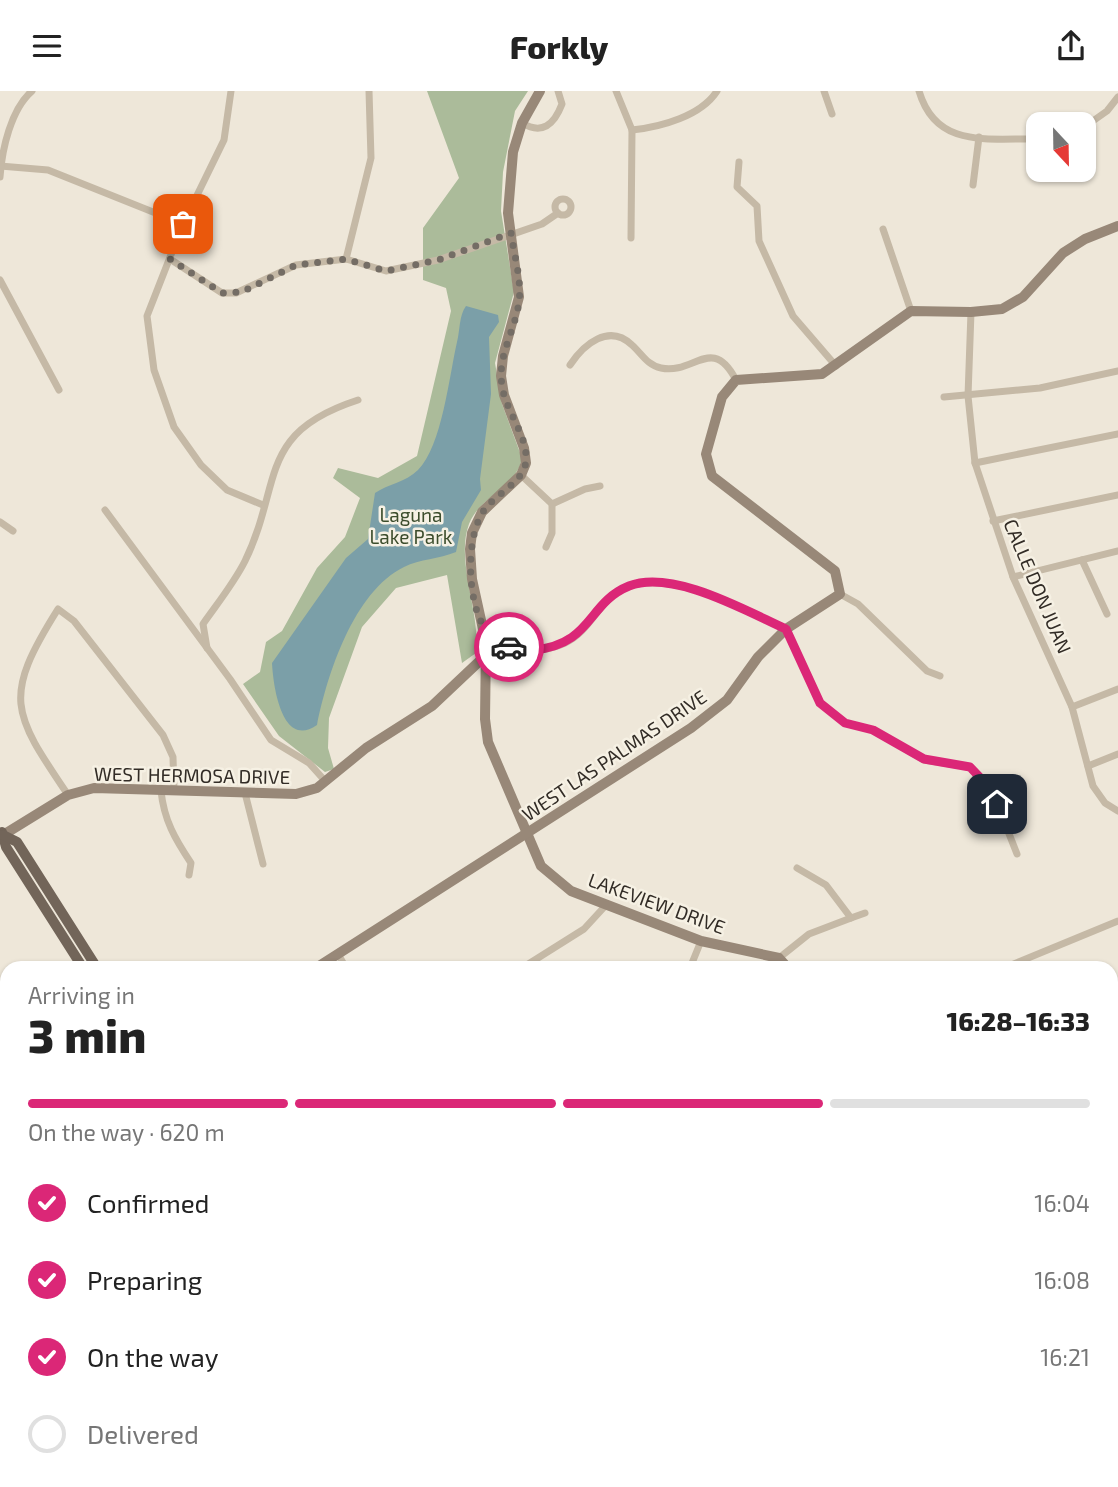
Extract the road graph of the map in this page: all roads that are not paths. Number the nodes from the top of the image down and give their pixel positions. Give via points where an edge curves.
1 (32, 91) edge
2 (231, 91) edge
3 (369, 91) edge
4 (540, 91) edge
5 (558, 91) edge
6 (616, 91) edge
7 (717, 91) edge
8 (824, 91) edge
9 (919, 91) edge
10 (1118, 97) edge
11 (832, 114) dead end
12 (1096, 119) edge
13 (522, 123) junction
14 (632, 130) junction
15 (979, 137) junction
16 (1026, 139) edge
17 (739, 162) dead end
18 (0, 167) edge
19 (0, 177) edge
20 (973, 185) dead end
21 (558, 213) dead end
22 (183, 224) junction
23 (1118, 226) edge
24 (883, 229) dead end
25 (511, 233) junction
26 (631, 238) dead end
27 (170, 259) junction
28 (346, 259) junction
29 (0, 280) edge
30 (911, 311) junction
31 (971, 312) junction
32 (570, 365) dead end
33 (836, 366) junction
34 (1118, 371) edge
35 (736, 380) junction
36 (59, 390) dead end
37 (968, 396) junction
38 (944, 397) dead end
39 (358, 400) dead end
40 (1118, 433) edge
41 (975, 463) junction
42 (521, 475) junction
43 (600, 487) dead end
44 (1118, 495) edge
45 (552, 504) junction
46 (263, 505) junction
47 (104, 510) dead end
48 (993, 521) junction
49 (0, 522) edge
50 (13, 531) dead end
51 (546, 547) dead end
52 (1118, 551) edge
53 (1082, 560) junction
54 (1013, 577) junction
55 (840, 594) junction
56 (1107, 614) dead end
57 (484, 628) junction
58 (786, 629) junction
59 (207, 649) junction
60 (513, 650) junction
61 (485, 656) junction
62 (940, 676) dead end
63 (1118, 689) edge
64 (1072, 707) junction
65 (1118, 754) edge
66 (1088, 765) junction
67 (326, 782) junction
68 (161, 791) junction
69 (174, 791) junction
70 (245, 793) junction
71 (68, 795) junction
72 (1118, 811) edge
73 (1, 834) edge
74 (526, 835) junction
75 (1017, 854) dead end
76 (263, 864) dead end
77 (797, 868) dead end
78 (189, 875) dead end
79 (607, 904) junction
80 (865, 913) dead end
81 (851, 918) junction
82 (1118, 922) edge
83 (701, 941) junction
84 (338, 954) junction
85 (779, 958) junction
86 (79, 961) edge
87 (93, 961) edge
88 (327, 961) edge
89 (342, 961) edge
90 (534, 961) edge
91 (694, 961) edge
92 (782, 961) edge
93 (1021, 961) edge

1 - 18 street via 22,100
2 - 22 street via 224,140
3 - 28 street via 371,158
4 - 13 street
5 - 13 street via 562,104 554,122 545,129
6 - 14 street
7 - 14 street via 697,110 655,128
8 - 11 street
9 - 15 street via 936,124 953,134
10 - 12 street
13 - 25 street via 513,152
14 - 26 street
15 - 16 street
15 - 20 street
17 - 33 street via 737,187 757,206 759,241 793,316
18 - 19 street
18 - 22 street via 48,170
21 - 25 street via 542,224
22 - 27 street
23 - 31 street via 1063,253 1023,297 1002,309
24 - 30 street
25 - 28 street via 438,260 386,271
25 - 42 street via 519,297 501,376 503,395 526,453
27 - 28 street via 222,293 236,293 296,265
27 - 46 street via 147,316 154,370 174,427 201,465 227,490
29 - 36 street
30 - 31 street
30 - 33 street
31 - 37 street, CALLE DON JUAN
32 - 35 street via 580,350 606,335 620,337 657,367 669,369 706,357 718,359
33 - 35 street via 821,374
34 - 37 street via 1040,388
35 - 55 street via 722,397 706,454 712,476 835,571
37 - 38 street
37 - 41 street, CALLE DON JUAN
39 - 46 street via 323,413 292,438
40 - 41 street
41 - 48 street, CALLE DON JUAN
42 - 45 street
42 - 57 street, LAKEVIEW DRIVE via 487,505 472,533 472,579
43 - 45 street
44 - 48 street
45 - 51 street via 552,533
46 - 59 street via 245,561 203,624
47 - 59 street
48 - 54 street, CALLE DON JUAN
49 - 50 street
52 - 53 street
53 - 54 street
53 - 56 street
54 - 64 street, CALLE DON JUAN
55 - 58 street, WEST LAS PALMAS DRIVE
55 - 62 street via 858,604 927,671
57 - 60 street
57 - 61 street, LAKEVIEW DRIVE
58 - 60 street via 695,591 646,582 614,595 567,642 544,649
58 - 74 street, WEST LAS PALMAS DRIVE via 758,657 727,700
58 - 75 street via 820,703 845,723 873,730 924,759 970,767 990,788
59 - 67 street via 271,740 309,763
60 - 61 street
61 - 67 street, WEST HERMOSA DRIVE via 432,706 366,748
61 - 74 street, LAKEVIEW DRIVE via 488,742
63 - 64 street
64 - 66 street, CALLE DON JUAN
65 - 66 street
66 - 72 street, CALLE DON JUAN via 1093,786 1105,803
67 - 70 street, WEST HERMOSA DRIVE via 300,793
68 - 69 street, WEST HERMOSA DRIVE
68 - 71 street, WEST HERMOSA DRIVE via 94,788
68 - 78 street via 173,836 191,863
69 - 70 street, WEST HERMOSA DRIVE
69 - 71 street via 174,764 167,740 74,621 58,609 21,682 21,713 30,737
70 - 76 street
71 - 73 street, WEST HERMOSA DRIVE
73 - 86 main road
73 - 87 main road via 17,842
74 - 79 street, LAKEVIEW DRIVE via 541,866 570,891
74 - 84 street, WEST LAS PALMAS DRIVE
77 - 81 street via 826,885
79 - 83 street, LAKEVIEW DRIVE
79 - 90 street via 584,929
80 - 81 street
81 - 85 street via 809,934
82 - 93 street
83 - 85 street, LAKEVIEW DRIVE
83 - 91 street
84 - 88 street, WEST LAS PALMAS DRIVE
84 - 89 street
85 - 92 street

